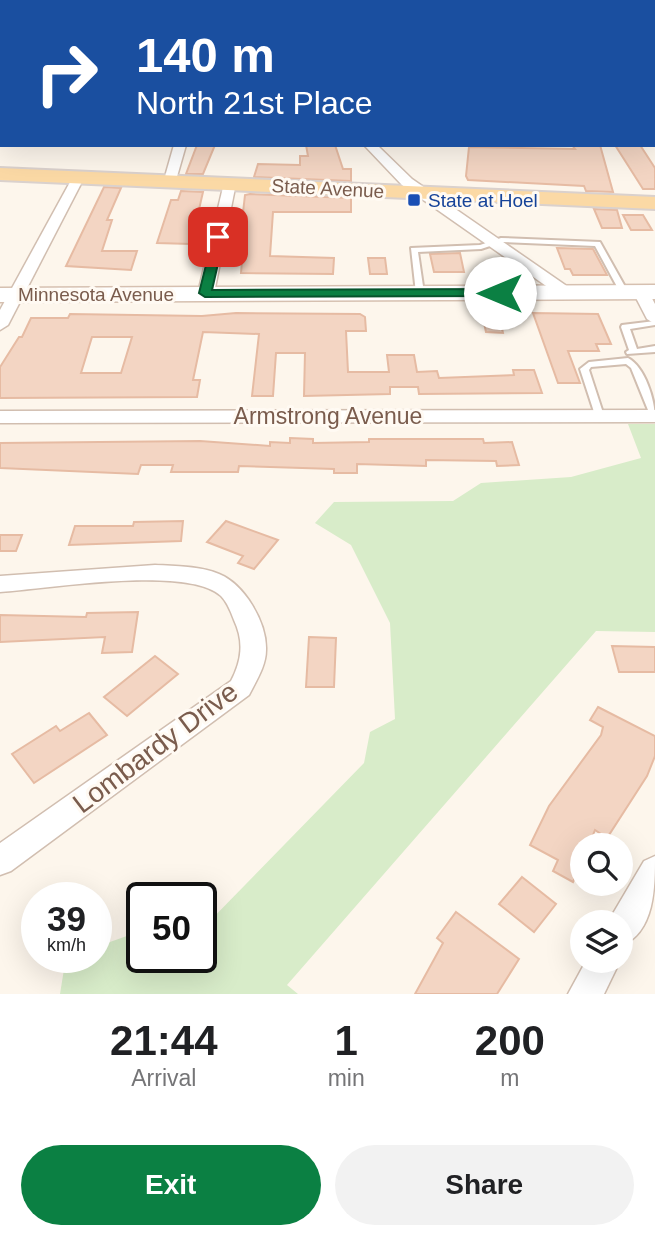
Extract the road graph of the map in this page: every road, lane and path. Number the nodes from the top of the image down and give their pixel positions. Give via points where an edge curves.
1 (179, 147) edge
2 (372, 147) edge
3 (0, 174) edge
4 (79, 176) junction
5 (170, 180) junction
6 (230, 183) junction
7 (420, 192) junction
8 (655, 203) edge
9 (493, 243) junction
10 (419, 288) junction
11 (565, 292) junction
12 (640, 292) edge
13 (205, 293) junction
14 (8, 294) edge
15 (655, 321) edge
16 (0, 325) edge
17 (655, 349) edge
18 (634, 350) junction
19 (628, 361) junction
20 (655, 415) edge
21 (599, 416) junction
22 (0, 417) edge
23 (0, 584) edge
24 (0, 861) edge
25 (655, 871) edge
26 (633, 910) edge
27 (597, 973) edge
28 (584, 994) edge

1 - 5 street
2 - 7 street
3 - 4 main road, State Avenue
4 - 5 main road, State Avenue
4 - 14 street
5 - 6 main road, State Avenue
6 - 7 main road, State Avenue
6 - 13 street
7 - 8 main road, State Avenue
7 - 9 street
9 - 10 lane via 412,252
9 - 11 street
9 - 12 lane via 510,239 597,244
10 - 11 main road, Minnesota Avenue
10 - 13 main road, Minnesota Avenue
11 - 12 main road, Minnesota Avenue
12 - 15 street
13 - 14 main road, Minnesota Avenue
14 - 16 street
15 - 18 lane via 625,327
17 - 18 lane
18 - 19 lane
19 - 20 lane
19 - 21 lane via 584,369
20 - 21 street, Armstrong Avenue
21 - 22 street, Armstrong Avenue
23 - 24 street, Lombardy Drive via 159,573 197,576 229,589 255,635 253,665 240,688
25 - 26 street
27 - 28 street

